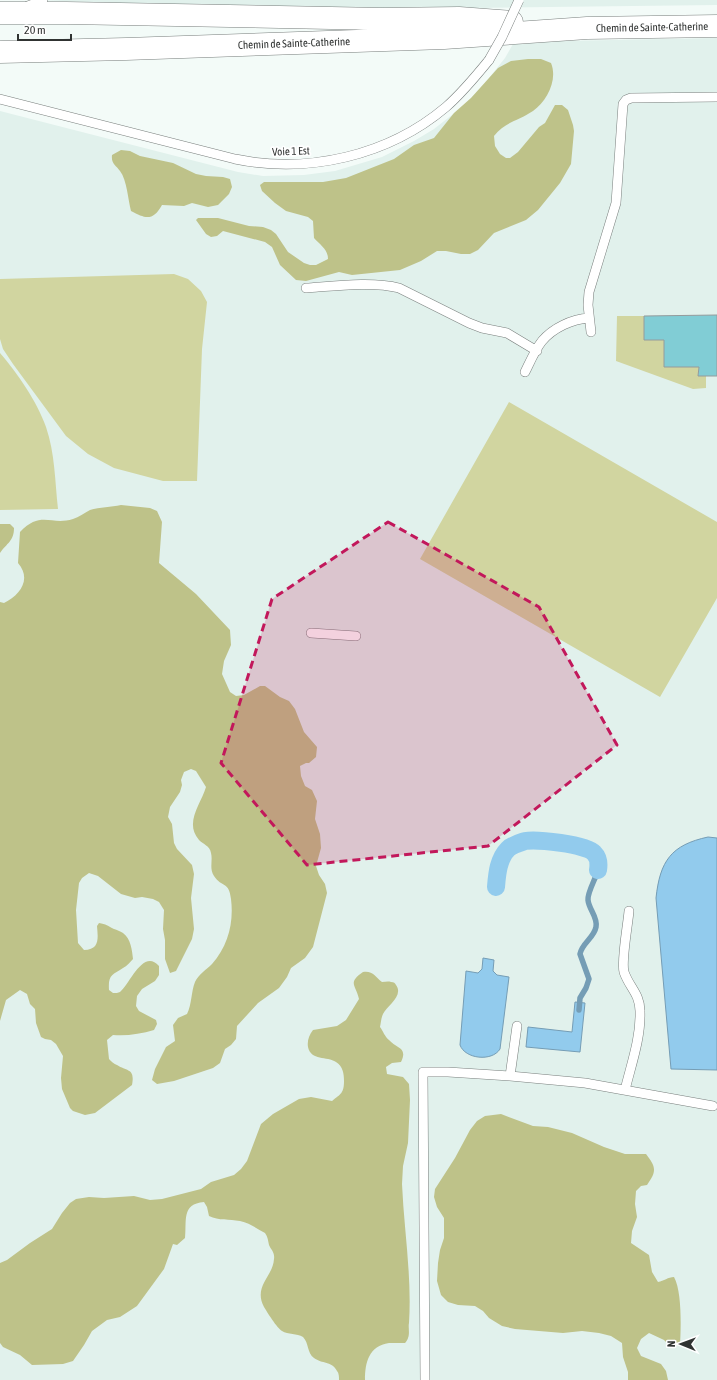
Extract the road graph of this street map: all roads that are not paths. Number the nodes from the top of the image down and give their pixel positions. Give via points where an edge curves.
1 (43, 0) edge
2 (519, 0) edge
3 (7, 13) edge
4 (717, 26) edge
5 (587, 28) junction
6 (0, 52) edge
7 (717, 97) edge
8 (0, 99) edge
9 (306, 288) dead end
10 (589, 318) junction
11 (590, 332) dead end
12 (536, 350) junction
13 (525, 372) dead end
14 (311, 633) dead end
15 (356, 636) dead end
16 (630, 911) dead end
17 (517, 1026) dead end
18 (510, 1076) junction
19 (625, 1090) junction
20 (713, 1106) dead end
21 (425, 1380) edge

1 - 3 lane
2 - 8 lane, Voie 1 Est, bridge via 489,60 445,107 412,131 386,144 336,160 275,164 240,160
3 - 5 main road, Chemin de Sainte-Catherine via 459,18
4 - 5 main road, Chemin de Sainte-Catherine
5 - 6 main road, Chemin de Sainte-Catherine via 444,38
7 - 10 lane via 631,98 624,101 616,203 590,292
9 - 12 lane via 350,285 399,288 469,323 507,333
10 - 11 lane
10 - 12 lane via 577,319 554,331
12 - 13 lane
14 - 15 lane
16 - 19 lane via 623,967 636,994 640,1012 634,1055
17 - 18 lane
18 - 19 lane via 565,1080
18 - 21 lane via 423,1072
19 - 20 lane

